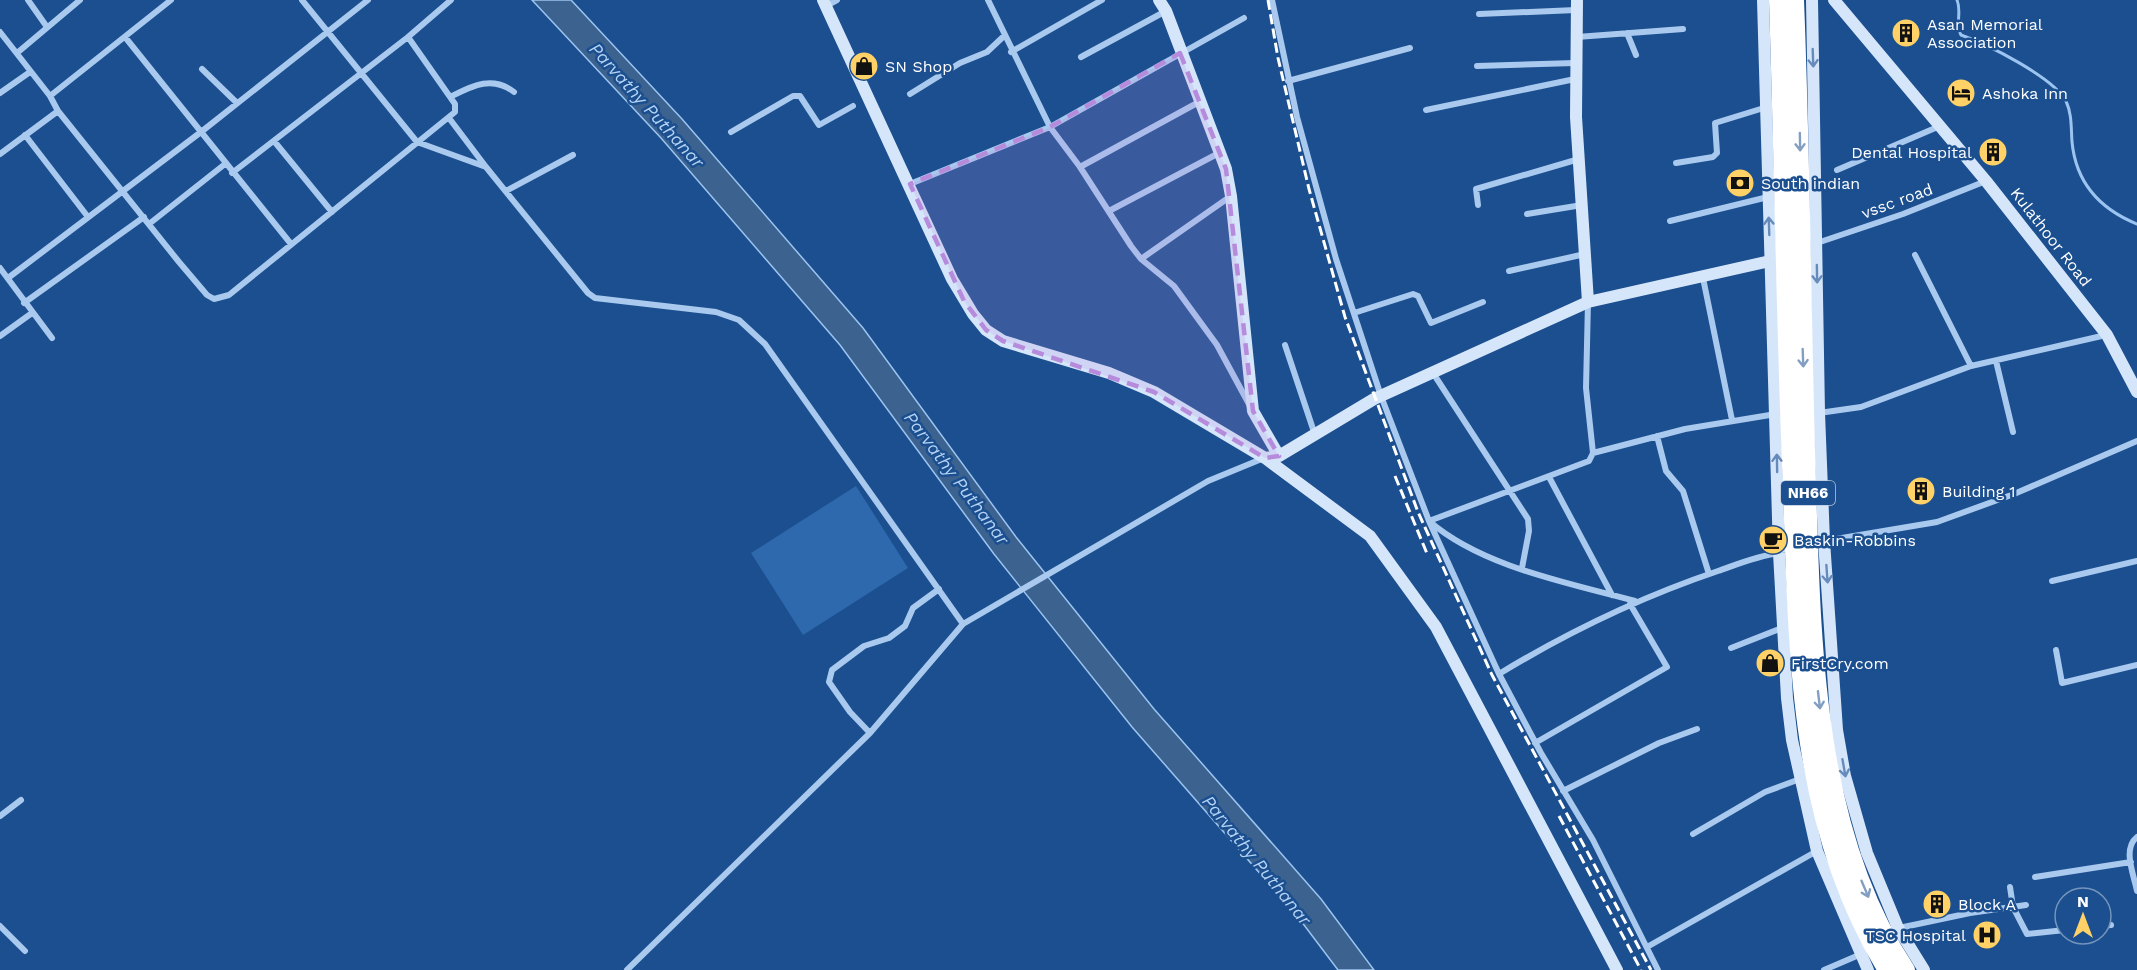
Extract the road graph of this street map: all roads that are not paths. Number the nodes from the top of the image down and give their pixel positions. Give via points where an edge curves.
1 (28, 0) edge
2 (80, 0) edge
3 (171, 0) edge
4 (302, 0) edge
5 (368, 0) edge
6 (451, 0) edge
7 (988, 0) edge
8 (1101, 0) edge
9 (1159, 0) edge
10 (1272, 0) edge
11 (1763, 0) edge
12 (1778, 0) edge
13 (1795, 0) edge
14 (1812, 0) edge
15 (1834, 0) edge
16 (829, 2) edge
17 (1577, 5) edge
18 (1166, 11) junction
19 (1479, 14) dead end
20 (1244, 18) dead end
21 (47, 27) junction
22 (1683, 29) dead end
23 (327, 31) junction
24 (0, 32) edge
25 (1628, 33) junction
26 (1004, 36) junction
27 (124, 37) junction
28 (408, 37) junction
29 (1576, 37) junction
30 (1410, 48) dead end
31 (1011, 52) junction
32 (1180, 52) junction
33 (17, 53) junction
34 (1636, 55) dead end
35 (1081, 57) dead end
36 (1575, 63) junction
37 (1477, 66) dead end
38 (202, 69) dead end
39 (30, 72) junction
40 (360, 74) junction
41 (1575, 79) junction
42 (1288, 81) junction
43 (514, 92) dead end
44 (0, 93) edge
45 (910, 94) dead end
46 (50, 96) junction
47 (450, 97) junction
48 (1199, 102) junction
49 (237, 103) junction
50 (853, 106) dead end
51 (1768, 107) junction
52 (1426, 110) dead end
53 (57, 111) junction
54 (449, 118) junction
55 (1940, 126) junction
56 (1050, 127) junction
57 (201, 132) junction
58 (731, 132) dead end
59 (25, 135) junction
60 (274, 141) junction
61 (417, 142) junction
62 (1219, 153) junction
63 (0, 154) edge
64 (573, 155) dead end
65 (1579, 159) junction
66 (1676, 163) dead end
67 (225, 164) junction
68 (1080, 167) junction
69 (486, 168) junction
70 (1837, 170) dead end
71 (232, 173) junction
72 (1986, 181) junction
73 (910, 184) junction
74 (123, 190) junction
75 (506, 191) junction
76 (1231, 196) junction
77 (1768, 196) junction
78 (1478, 205) dead end
79 (1582, 205) junction
80 (1109, 211) junction
81 (332, 212) junction
82 (1527, 213) dead end
83 (88, 217) junction
84 (144, 217) junction
85 (1670, 221) dead end
86 (149, 224) junction
87 (1816, 243) junction
88 (291, 244) junction
89 (1585, 254) junction
90 (1915, 255) dead end
91 (1142, 259) junction
92 (1770, 261) junction
93 (0, 268) edge
94 (1509, 271) dead end
95 (8, 278) junction
96 (1703, 278) junction
97 (1483, 302) dead end
98 (1588, 302) junction
99 (24, 303) junction
100 (32, 313) junction
101 (1354, 313) junction
102 (2107, 335) junction
103 (0, 336) edge
104 (52, 338) dead end
105 (1285, 345) dead end
106 (1996, 361) junction
107 (1971, 366) junction
108 (1432, 372) junction
109 (2137, 392) edge
110 (1381, 396) junction
111 (1253, 411) junction
112 (1819, 413) junction
113 (1776, 414) junction
114 (1732, 420) junction
115 (1314, 432) junction
116 (2013, 432) dead end
117 (1657, 436) junction
118 (2137, 441) edge
119 (1593, 453) junction
120 (1279, 456) junction
121 (1265, 458) junction
122 (1550, 477) junction
123 (1511, 490) junction
124 (1429, 521) junction
125 (1824, 541) junction
126 (1779, 553) junction
127 (2137, 561) edge
128 (1522, 568) junction
129 (1709, 574) junction
130 (2052, 581) dead end
131 (939, 589) junction
132 (1612, 595) junction
133 (1633, 603) junction
134 (963, 624) junction
135 (1783, 627) junction
136 (1731, 648) dead end
137 (2056, 650) dead end
138 (2137, 665) edge
139 (1499, 674) junction
140 (1697, 729) dead end
141 (870, 733) junction
142 (1536, 742) junction
143 (1800, 779) junction
144 (1563, 791) junction
145 (21, 800) dead end
146 (0, 816) edge
147 (1692, 834) dead end
148 (2137, 837) edge
149 (1817, 851) junction
150 (2131, 862) junction
151 (2035, 877) dead end
152 (2010, 886) dead end
153 (2137, 891) edge
154 (2026, 905) dead end
155 (2013, 907) junction
156 (0, 926) edge
157 (1898, 928) junction
158 (2053, 931) edge
159 (1647, 947) junction
160 (25, 951) dead end
161 (1859, 955) junction
162 (627, 970) edge
163 (1617, 970) edge
164 (1658, 970) edge
165 (1824, 970) edge
166 (1868, 970) edge
167 (1887, 970) edge
168 (1906, 970) edge
169 (1924, 970) edge

1 - 21 street
2 - 21 street
3 - 27 street
4 - 23 street
5 - 23 street
6 - 28 street
7 - 26 street
8 - 31 street
9 - 18 street
10 - 42 street
11 - 51 street
12 - 167 highway, NH66 via 1796,599 1806,730 1814,785 1836,861 1851,901
13 -> 168 highway, NH66 via 1808,516 1818,691 1830,777 1851,855
14 -> 87 street
15 - 55 street, Kulathoor Road
16 - 73 street
17 - 19 street
17 - 29 street
18 - 32 street
18 - 35 street
20 - 32 street
21 - 33 street
22 - 25 street
23 - 40 street
23 - 49 street
24 - 33 street
25 - 29 street
25 - 34 street
26 - 31 street
26 - 45 street via 987,52 960,63
27 - 46 street
27 - 57 street
28 - 40 street
28 - 47 street
29 - 36 street
30 - 42 street
31 - 56 street
32 - 48 street
32 - 56 street
33 - 39 street
36 - 37 street
36 - 41 street
38 - 49 street
39 - 44 street
39 - 46 street
40 - 60 street
40 - 61 street
41 - 52 street
41 - 65 street
42 - 101 street
43 - 47 street via 505,85 480,82
46 - 53 street
47 - 54 street via 456,108
48 - 62 street
48 - 68 street
49 - 57 street
50 - 58 street via 819,125 800,96 793,96
51 - 66 street via 1715,123 1717,153 1713,157
51 - 77 street
53 - 59 street
53 - 74 street
54 - 61 street
54 - 69 street
55 - 70 street
55 - 72 street, Kulathoor Road
56 - 68 street
56 - 73 street
57 - 67 street
57 - 74 street
59 - 63 street
59 - 83 street
60 - 71 street
60 - 81 street
61 - 69 street
61 - 81 street
62 - 76 street
62 - 80 street
64 - 75 street
65 - 78 street via 1476,189
65 - 79 street
67 - 71 street
67 - 86 street
68 - 80 street
69 - 75 street
71 - 88 street
72 - 87 street, vssc road
72 - 102 street, Kulathoor Road
73 - 121 street via 964,301 986,330 1003,341 1109,373 1154,392
74 - 83 street
74 - 84 street
75 - 131 street via 595,298 716,312 739,320 748,328 765,344
76 - 91 street
76 - 111 street
77 - 85 street
92 -> 77 street
79 - 82 street
79 - 89 street
80 - 91 street
81 - 88 street
83 - 95 street
84 - 86 street
84 - 99 street
86 - 88 street via 214,299 229,295
87 -> 112 street
89 - 94 street
89 - 98 street
90 - 107 street
91 - 111 street via 1174,286 1216,345
92 - 96 street
92 - 113 street
93 - 95 street
95 - 99 street
96 - 98 street
96 - 114 street
97 - 101 street via 1431,323 1413,294
98 - 108 street
98 - 119 street via 1586,388
99 - 100 street
100 - 103 street
100 - 104 street
101 - 110 street
102 - 106 street
102 - 109 street, Kulathoor Road
105 - 115 street
106 - 107 street
106 - 116 street
107 - 112 street via 1861,407
108 - 110 street
108 - 123 street
110 - 115 street
110 - 124 street
111 - 120 street
112 - 125 street
113 - 114 street
126 -> 113 street
114 - 117 street
115 - 120 street
117 - 119 street
117 - 129 street via 1666,471 1683,490
118 - 125 street via 1937,522
119 - 122 street via 1586,464
120 - 121 street
121 - 134 street via 1208,481
121 - 163 street via 1370,536 1436,627
122 - 123 street
122 - 132 street
123 - 124 street
123 - 128 street via 1529,525
124 - 128 street via 1466,546
124 - 139 street
125 -> 157 street via 1837,730 1845,776 1867,853
126 - 129 street via 1754,557
126 - 135 street
127 - 130 street
128 - 132 street
129 - 133 street
131 - 134 street
131 - 141 street via 913,608 905,626 889,638 864,646 832,670 829,682
132 - 133 street
133 - 139 street
133 - 142 street via 1667,667
134 - 141 street
135 - 136 street
135 - 143 street via 1787,698
137 - 138 street via 2062,683
139 - 142 street
140 - 144 street via 1659,743
141 - 162 street
142 - 144 street
143 - 147 street via 1765,792
143 - 149 street
144 - 159 street via 1593,840
145 - 146 street
148 - 150 street via 2129,846
149 - 159 street
149 - 161 street
150 - 151 street
150 - 153 street
152 - 155 street
154 - 155 street
155 - 157 street
155 - 158 street via 2027,934
156 - 160 street
157 - 169 street
159 - 164 street
161 - 165 street
161 - 166 street

